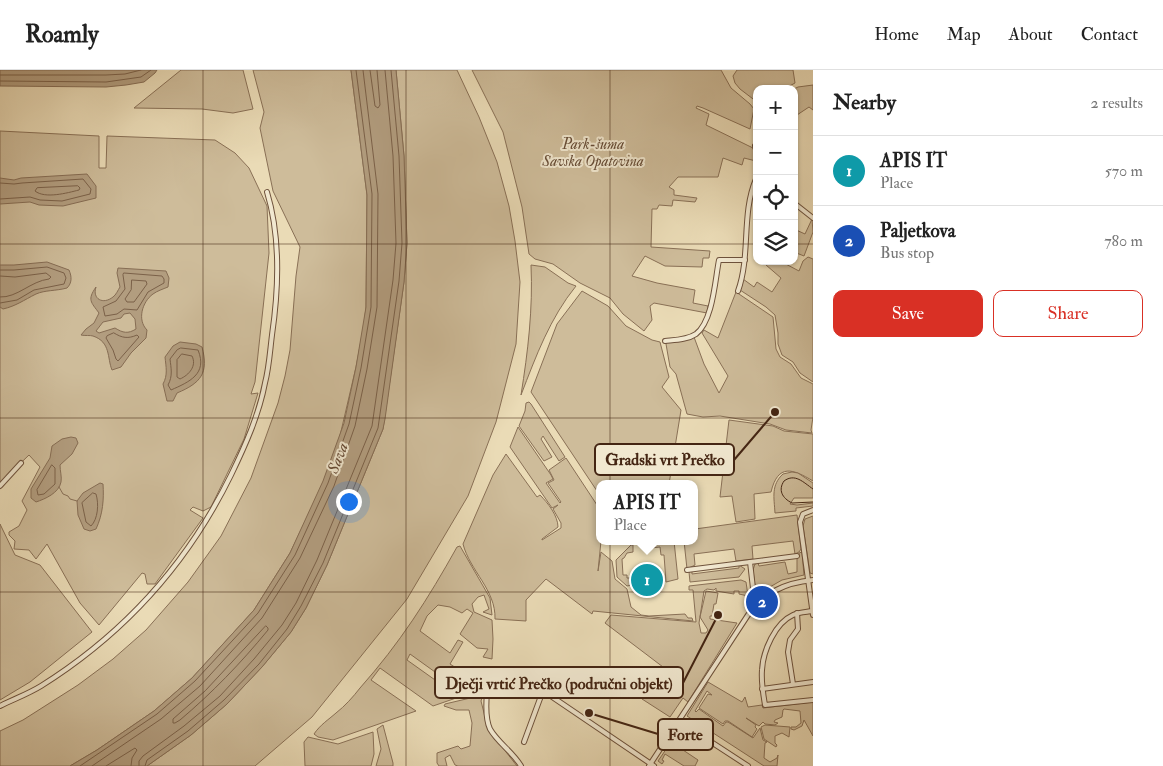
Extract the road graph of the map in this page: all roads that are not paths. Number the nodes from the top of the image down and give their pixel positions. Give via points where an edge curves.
1 (753, 190) edge
2 (267, 192) dead end
3 (798, 206) edge
4 (813, 218) edge
5 (744, 260) junction
6 (738, 291) dead end
7 (665, 341) dead end
8 (21, 463) dead end
9 (0, 486) edge
10 (812, 511) edge
11 (798, 556) dead end
12 (750, 562) junction
13 (687, 570) dead end
14 (811, 580) edge
15 (758, 603) junction
16 (812, 611) edge
17 (797, 613) junction
18 (813, 615) edge
19 (548, 677) dead end
20 (813, 682) edge
21 (793, 684) junction
22 (762, 689) junction
23 (542, 690) junction
24 (487, 693) dead end
25 (813, 700) edge
26 (0, 706) edge
27 (679, 721) junction
28 (524, 742) dead end
29 (651, 765) edge
30 (521, 766) edge
31 (748, 766) edge

1 - 5 street
2 - 26 street via 274,213 277,284 265,384 246,445 220,498 196,539 132,615 99,645 40,686
3 - 4 street
5 - 6 street
5 - 7 street via 719,260 709,313 697,334
8 - 9 street
10 - 14 street via 802,515 800,520
11 - 12 street
12 - 13 street
12 - 15 street via 754,597
14 - 15 street via 784,586
14 - 16 street
15 - 27 street
16 - 17 street
16 - 18 street
17 - 21 street via 798,629 790,640 788,652
17 - 22 street via 786,618 767,649 762,668
19 - 23 street
20 - 21 street
21 - 22 street
22 - 25 street via 765,705
23 - 28 street
23 - 29 street
24 - 30 street via 486,712 490,728
27 - 29 street
27 - 31 street

